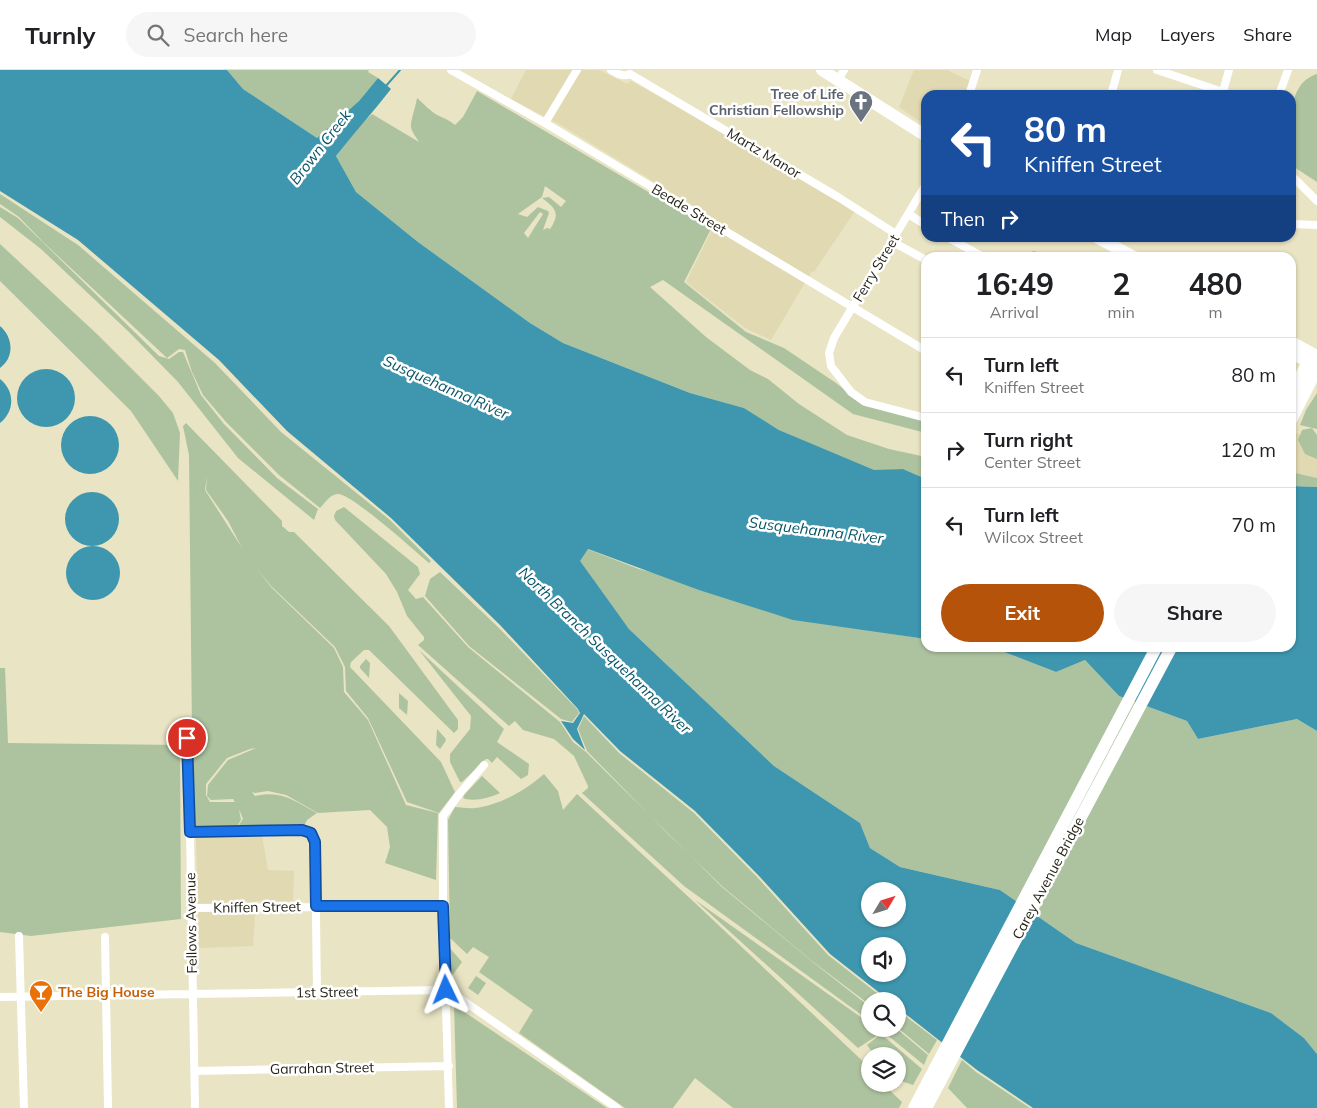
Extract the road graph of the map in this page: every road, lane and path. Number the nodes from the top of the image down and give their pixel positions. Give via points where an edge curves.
1 (451, 70) edge
2 (577, 70) edge
3 (611, 70) edge
4 (822, 70) edge
5 (977, 70) edge
6 (1118, 70) edge
7 (1157, 70) edge
8 (1229, 70) edge
9 (1288, 70) edge
10 (632, 72) edge
11 (841, 75) edge
12 (971, 90) edge
13 (1113, 90) edge
14 (1214, 90) edge
15 (1223, 90) edge
16 (1281, 90) edge
17 (545, 122) junction
18 (921, 132) edge
19 (1296, 179) edge
20 (921, 192) edge
21 (1317, 201) edge
22 (908, 214) junction
23 (921, 222) edge
24 (1296, 224) edge
25 (1317, 225) edge
26 (896, 234) junction
27 (892, 241) junction
28 (956, 242) edge
29 (1106, 242) edge
30 (974, 252) edge
31 (1125, 252) edge
32 (921, 257) edge
33 (852, 308) junction
34 (1296, 346) edge
35 (921, 348) edge
36 (1296, 354) edge
37 (1315, 362) edge
38 (1296, 371) edge
39 (1317, 383) edge
40 (1299, 391) edge
41 (921, 417) edge
42 (1154, 652) edge
43 (1168, 652) edge
44 (184, 738) dead end
45 (484, 765) dead end
46 (190, 832) junction
47 (316, 906) junction
48 (443, 906) junction
49 (191, 908) junction
50 (19, 936) dead end
51 (106, 936) dead end
52 (446, 990) junction
53 (317, 992) junction
54 (193, 994) junction
55 (105, 996) junction
56 (22, 997) junction
57 (0, 998) edge
58 (449, 1066) junction
59 (195, 1071) junction
60 (919, 1106) edge
61 (24, 1108) edge
62 (108, 1108) edge
63 (195, 1108) edge
64 (449, 1108) edge
65 (617, 1108) edge

1 - 17 street, Beade Street
2 - 17 street
3 - 10 street, Martz Manor via 625,76
4 - 11 main road
5 - 12 street
6 - 13 street
7 - 14 street
8 - 15 street
9 - 16 street
10 - 26 street, Martz Manor
11 - 18 main road
17 - 33 street, Beade Street
19 - 21 street
20 - 22 street, Ferry Street
22 - 23 street
22 - 26 street, Ferry Street
24 - 25 street
26 - 27 street, Ferry Street
27 - 32 street
27 - 33 street, Ferry Street
28 - 30 street
29 - 31 main road
33 - 35 street, Beade Street
33 - 41 street, Ferry Street via 828,353 831,366 851,392 865,402
34 - 37 main road
36 - 37 main road
37 - 40 main road
38 - 40 main road
39 - 40 main road
42 - 60 main road, Carey Avenue Bridge
43 - 60 main road, Carey Avenue Bridge
44 - 46 street, Fellows Avenue
45 - 48 street via 443,816
46 - 47 street via 302,830 311,833 315,842
46 - 49 street, Fellows Avenue
47 - 48 street, Kniffen Street
47 - 49 street, Kniffen Street
47 - 53 street
48 - 52 street
49 - 54 street, Fellows Avenue
50 - 56 street
51 - 55 street
52 - 53 street, 1st Street
52 - 58 street
52 - 65 street
53 - 54 street, 1st Street
54 - 55 street, 1st Street
54 - 59 street, Fellows Avenue
55 - 56 street, 1st Street
55 - 62 street
56 - 57 street, 1st Street
56 - 61 street
58 - 59 street, Garrahan Street
58 - 64 street
59 - 63 street, Fellows Avenue

